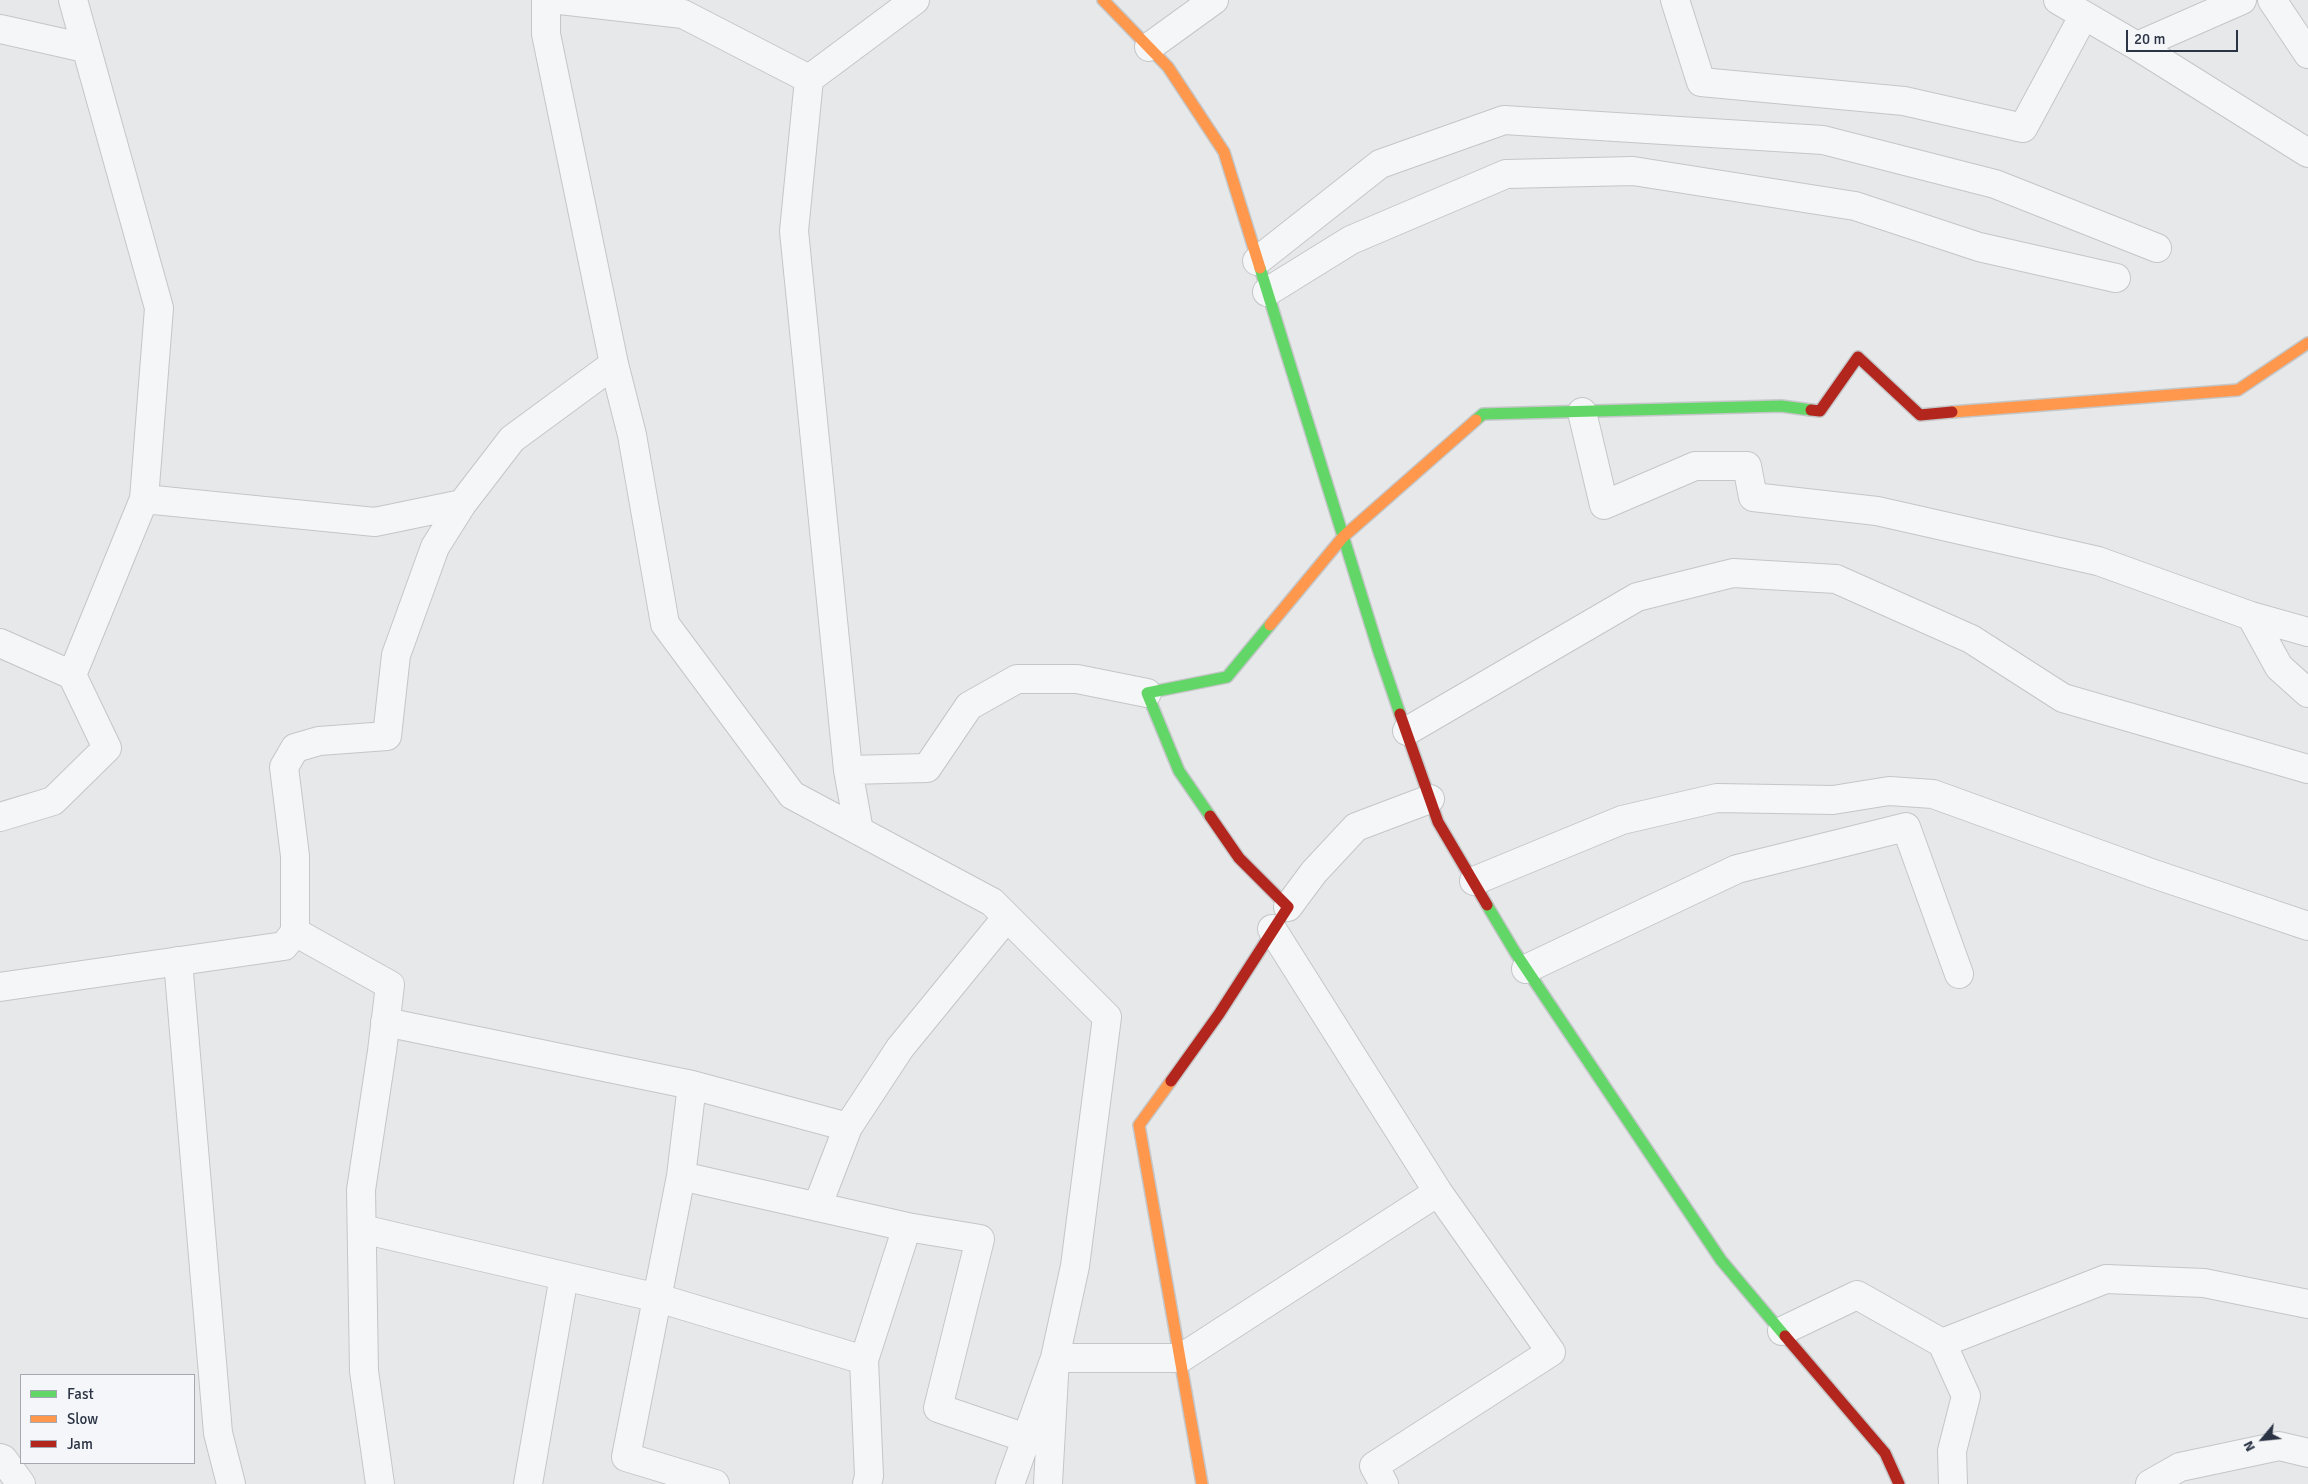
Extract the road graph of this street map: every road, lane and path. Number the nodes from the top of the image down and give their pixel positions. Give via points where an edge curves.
1 (73, 0) edge
2 (546, 0) edge
3 (560, 0) edge
4 (915, 0) edge
5 (1103, 0) edge
6 (1214, 0) edge
7 (1675, 0) edge
8 (2058, 0) edge
9 (2242, 0) edge
10 (2272, 0) edge
11 (2084, 15) junction
12 (0, 29) edge
13 (2137, 46) junction
14 (1149, 47) junction
15 (85, 48) junction
16 (2308, 54) edge
17 (809, 79) junction
18 (2308, 153) edge
19 (2157, 248) dead end
20 (1258, 261) junction
21 (2116, 278) dead end
22 (1267, 292) junction
23 (2308, 343) edge
24 (614, 364) junction
25 (1582, 412) junction
26 (144, 499) junction
27 (462, 504) junction
28 (1343, 536) junction
29 (2251, 616) junction
30 (2308, 632) edge
31 (0, 643) edge
32 (72, 675) junction
33 (1147, 693) junction
34 (2308, 693) edge
35 (1407, 731) junction
36 (2308, 769) edge
37 (848, 770) junction
38 (1430, 799) junction
39 (0, 817) edge
40 (859, 831) junction
41 (1474, 881) junction
42 (1288, 907) junction
43 (1008, 917) junction
44 (2308, 926) edge
45 (1272, 929) junction
46 (295, 932) junction
47 (178, 961) junction
48 (1526, 969) junction
49 (1959, 974) dead end
50 (0, 987) edge
51 (385, 1022) junction
52 (692, 1085) junction
53 (848, 1128) junction
54 (681, 1176) junction
55 (1438, 1192) junction
56 (818, 1207) junction
57 (906, 1227) junction
58 (362, 1229) junction
59 (564, 1276) junction
60 (658, 1298) junction
61 (2308, 1304) edge
62 (1782, 1331) junction
63 (1942, 1344) junction
64 (1056, 1358) junction
65 (1181, 1358) junction
66 (864, 1360) junction
67 (1026, 1438) junction
68 (2308, 1453) edge
69 (0, 1458) edge
70 (21, 1484) edge
71 (231, 1484) edge
72 (380, 1484) edge
73 (528, 1484) edge
74 (715, 1484) edge
75 (867, 1484) edge
76 (1010, 1484) edge
77 (1048, 1484) edge
78 (1202, 1484) edge
79 (1384, 1484) edge
80 (1899, 1484) edge
81 (1953, 1484) edge
82 (2150, 1484) edge

1 - 15 street
2 - 24 street via 546,34
3 - 17 street via 683,14
4 - 17 street
5 - 14 street
6 - 14 street
7 - 11 street via 1702,82 1904,101 2023,128
8 - 11 street
9 - 13 street
10 - 16 street
11 - 13 street
12 - 15 street
13 - 18 street
14 - 20 street via 1168,67 1224,152
15 - 26 street via 160,308
17 - 37 street via 794,231
19 - 20 street via 1995,184 1823,140 1504,120 1380,164
20 - 22 street
21 - 22 street via 1978,247 1855,206 1633,171 1506,174 1351,240
22 - 28 street
23 - 25 street via 2238,390 1920,415 1858,357 1820,411 1781,406
24 - 27 street via 512,438
24 - 40 street via 632,434 665,624 792,795
25 - 28 street via 1483,414
25 - 29 street via 1604,505 1695,466 1747,466 1753,497 1877,511 2098,562
26 - 27 street via 375,522
26 - 32 street
27 - 46 street via 435,547 396,655 387,736 319,741 295,748 284,768 296,863
28 - 33 street via 1227,677
28 - 35 street
29 - 30 street
29 - 34 street via 2278,667
31 - 32 street
32 - 39 street via 107,748 53,801
33 - 37 street via 1077,679 1017,679 969,706 927,768
33 - 42 street via 1179,771 1239,858
35 - 36 street via 1637,598 1733,574 1836,579 1971,639 2064,698
35 - 38 street
37 - 40 street
38 - 41 street via 1438,822
38 - 42 street via 1356,827 1314,872
40 - 43 street via 992,902
41 - 44 street via 1622,820 1717,798 1833,800 1889,791 1933,794
41 - 48 street
42 - 45 street
43 - 53 street via 900,1048
43 - 64 street via 1107,1017 1075,1266
45 - 55 street
45 - 65 street via 1219,1014 1139,1125
46 - 47 street via 284,946
46 - 51 street via 390,986
47 - 50 street
47 - 71 street via 218,1433
48 - 49 street via 1737,868 1906,827
48 - 62 street via 1721,1260
51 - 52 street
51 - 58 street via 361,1190
52 - 53 street
52 - 54 street
53 - 56 street
54 - 56 street
54 - 60 street
55 - 65 street
55 - 79 street via 1551,1352 1374,1466
56 - 57 street
57 - 66 street
57 - 67 street via 980,1239 938,1408
58 - 59 street
58 - 72 street via 364,1371
59 - 60 street
59 - 73 street
60 - 66 street
60 - 74 street via 626,1457
61 - 63 street via 2204,1283 2106,1279
62 - 63 street via 1857,1295
62 - 80 street via 1885,1453
63 - 81 street via 1966,1396 1952,1452
64 - 65 street
64 - 67 street
64 - 77 street
65 - 78 street
66 - 75 street
67 - 76 street
68 - 82 street via 2279,1446 2180,1467
69 - 70 street

